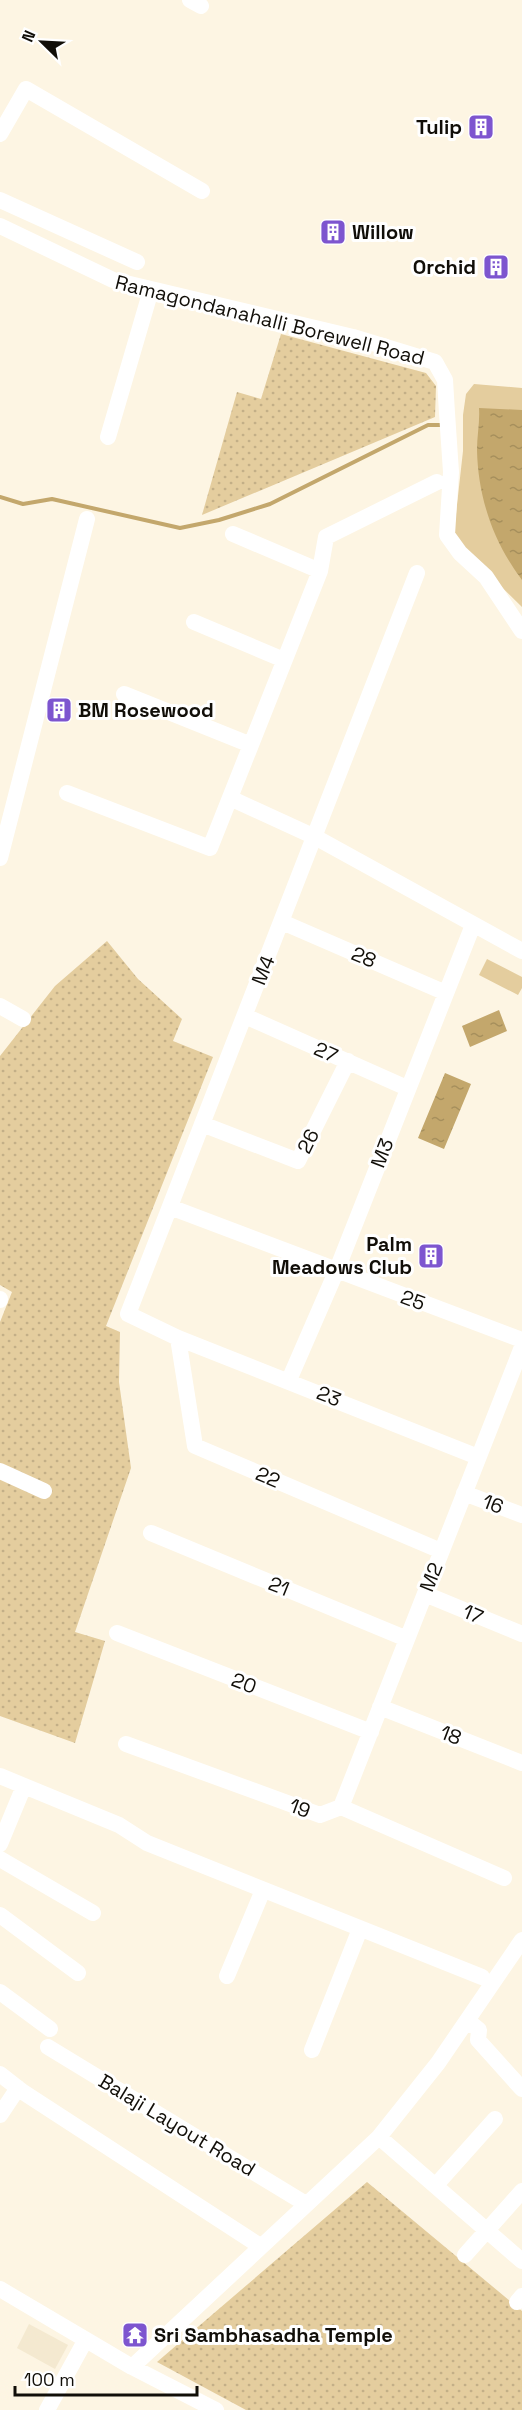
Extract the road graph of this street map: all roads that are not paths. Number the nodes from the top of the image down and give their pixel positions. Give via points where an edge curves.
1 (0, 135) edge
2 (202, 191) dead end
3 (0, 200) edge
4 (0, 225) edge
5 (137, 262) dead end
6 (151, 290) junction
7 (108, 437) dead end
8 (437, 482) dead end
9 (87, 519) dead end
10 (233, 534) dead end
11 (320, 571) junction
12 (417, 573) dead end
13 (194, 622) dead end
14 (522, 631) edge
15 (284, 660) junction
16 (124, 694) dead end
17 (251, 745) junction
18 (67, 793) dead end
19 (230, 798) junction
20 (315, 837) junction
21 (0, 858) edge
22 (282, 922) junction
23 (473, 925) junction
24 (522, 951) edge
25 (446, 993) junction
26 (0, 1006) edge
27 (245, 1016) junction
28 (23, 1019) dead end
29 (348, 1061) junction
30 (407, 1088) junction
31 (202, 1124) junction
32 (170, 1208) junction
33 (336, 1272) junction
34 (178, 1338) junction
35 (522, 1340) edge
36 (522, 1347) edge
37 (517, 1376) edge
38 (289, 1380) junction
39 (478, 1457) junction
40 (0, 1471) edge
41 (44, 1491) dead end
42 (464, 1493) junction
43 (522, 1515) edge
44 (151, 1533) dead end
45 (441, 1551) junction
46 (425, 1594) junction
47 (117, 1633) dead end
48 (522, 1635) edge
49 (407, 1639) junction
50 (380, 1707) junction
51 (371, 1732) junction
52 (126, 1744) dead end
53 (522, 1762) edge
54 (0, 1776) edge
55 (24, 1786) junction
56 (341, 1807) junction
57 (0, 1844) edge
58 (0, 1859) edge
59 (504, 1878) dead end
60 (263, 1890) junction
61 (93, 1912) dead end
62 (0, 1915) edge
63 (360, 1929) junction
64 (520, 1950) edge
65 (78, 1973) dead end
66 (227, 1976) dead end
67 (482, 1977) dead end
68 (0, 1992) edge
69 (463, 2028) junction
70 (50, 2030) dead end
71 (48, 2048) dead end
72 (312, 2050) dead end
73 (0, 2074) edge
74 (18, 2088) junction
75 (522, 2089) edge
76 (0, 2115) edge
77 (495, 2119) dead end
78 (379, 2137) junction
79 (436, 2185) junction
80 (522, 2191) edge
81 (306, 2204) junction
82 (487, 2230) junction
83 (261, 2246) junction
84 (465, 2255) dead end
85 (522, 2261) edge
86 (0, 2289) edge
87 (85, 2341) junction
88 (132, 2367) junction
89 (47, 2410) edge
90 (216, 2410) edge

1 - 2 street via 26,89
3 - 5 street
4 - 6 street, Ramagondanahalli Borewell Road via 85,268
6 - 7 street
6 - 14 street, Ramagondanahalli Borewell Road via 353,337 435,362 445,380 451,472 447,535 486,577
8 - 11 street via 326,537
9 - 21 street
10 - 11 street
11 - 15 street
12 - 20 street, M4
13 - 15 street
15 - 17 street
16 - 17 street
17 - 19 street
18 - 19 street via 210,848
19 - 20 street
20 - 22 street, M4
20 - 23 street
22 - 25 street, 28
22 - 27 street, M4
23 - 24 street
23 - 25 street, M3
25 - 30 street, M3
26 - 28 street
27 - 29 street, 27
27 - 31 street, M4
29 - 30 street, 27
29 - 31 street, 26 via 298,1161
30 - 33 street, M3
31 - 32 street, M4
32 - 33 street, 25
32 - 34 street, M4 via 128,1314
33 - 35 street, 25
33 - 38 street, M3
34 - 38 street, 23
34 - 45 street, 22 via 195,1446
36 - 37 street, M2
37 - 39 street, M2
38 - 39 street, 23
39 - 42 street, M2
40 - 41 street
42 - 43 street, 16
42 - 45 street, M2
44 - 49 street, 21
45 - 46 street, M2
46 - 48 street, 17
46 - 49 street, M2
47 - 51 street, 20
49 - 50 street, M2
50 - 51 street, M2
50 - 53 street, 18
51 - 56 street, M2
52 - 56 street, 19 via 321,1815
54 - 55 street
55 - 57 street
55 - 60 street via 119,1825 147,1844
56 - 59 street, 19
58 - 61 street
60 - 63 street
60 - 66 street
62 - 65 street
63 - 67 street
63 - 72 street
64 - 69 street
68 - 70 street
69 - 75 street via 470,2043 478,2040
69 - 78 street
71 - 81 street, Balaji Layout Road
73 - 74 street
74 - 76 street
74 - 83 street
77 - 79 street
78 - 79 street
78 - 81 street
79 - 82 street
80 - 82 street
81 - 83 street
82 - 84 street
82 - 85 street
83 - 88 street
86 - 87 street
87 - 88 street
87 - 89 street
88 - 90 street

